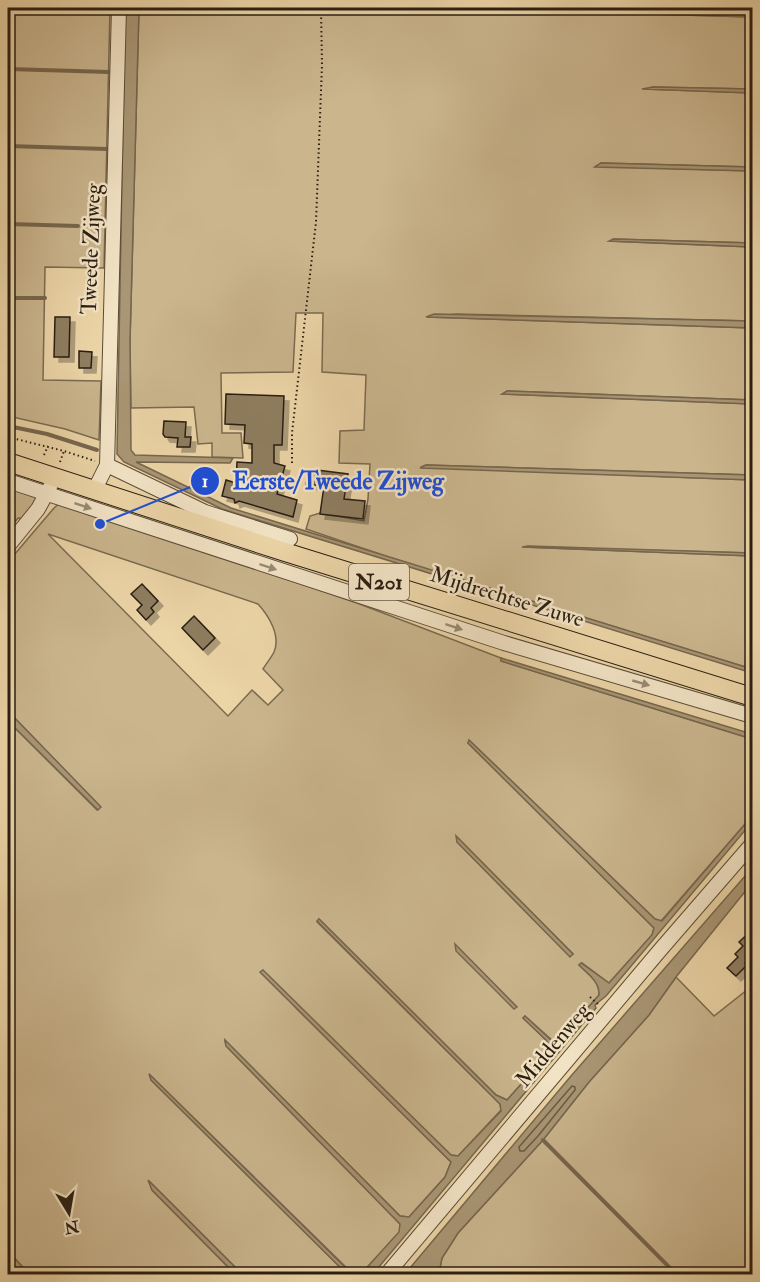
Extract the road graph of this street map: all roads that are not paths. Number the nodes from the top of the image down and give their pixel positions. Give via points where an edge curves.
1 (119, 8) edge
2 (8, 462) edge
3 (107, 465) junction
4 (55, 477) junction
5 (8, 481) edge
6 (95, 489) junction
7 (47, 494) junction
8 (290, 539) dead end
9 (8, 546) edge
10 (753, 697) edge
11 (753, 716) edge
12 (753, 844) edge
13 (387, 1275) edge

1 - 3 street, Tweede Zijweg
2 - 4 main road, Mijdrechtse Zuwe / N201
3 - 6 street, Tweede Zijweg
3 - 8 street via 205,512
4 - 6 main road, Mijdrechtse Zuwe / N201
4 - 7 street
5 - 7 street, Mijdrechtse Zuwe
6 - 10 main road, Mijdrechtse Zuwe / N201
7 - 9 street
7 -> 11 street, Mijdrechtse Zuwe via 504,643
12 - 13 street, Middenweg

